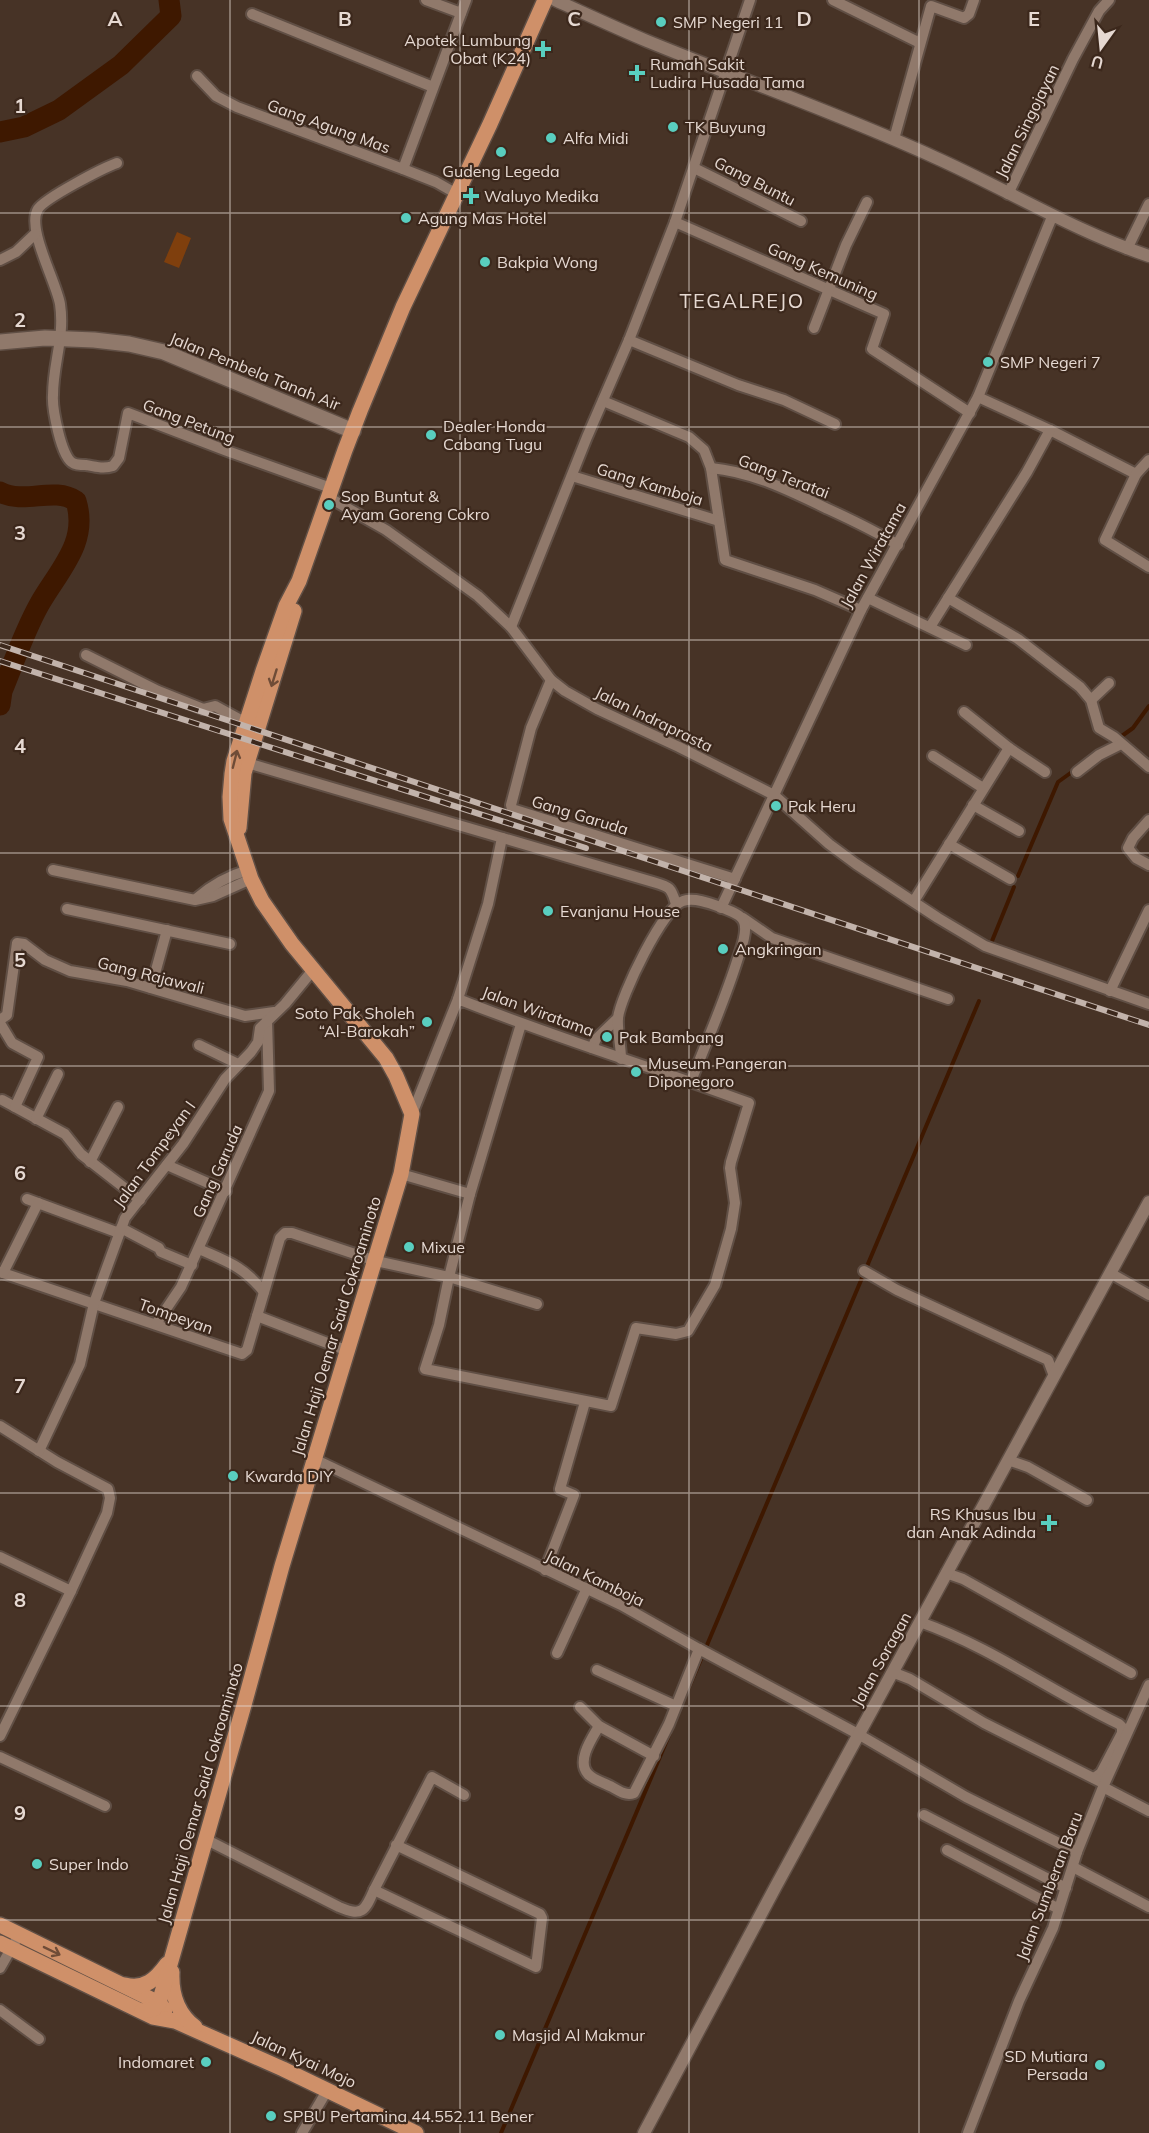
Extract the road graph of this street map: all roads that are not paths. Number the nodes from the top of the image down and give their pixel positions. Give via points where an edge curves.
1 (426, 0) edge
2 (466, 0) edge
3 (545, 0) edge
4 (555, 0) edge
5 (750, 0) edge
6 (832, 0) edge
7 (974, 0) edge
8 (1109, 0) edge
9 (930, 3) edge
10 (461, 13) junction
11 (252, 14) dead end
12 (920, 43) junction
13 (726, 72) junction
14 (197, 76) dead end
15 (433, 87) junction
16 (894, 139) junction
17 (117, 163) dead end
18 (694, 168) junction
19 (403, 169) junction
20 (457, 194) junction
21 (1008, 194) junction
22 (867, 202) dead end
23 (1149, 204) edge
24 (1052, 217) junction
25 (801, 221) dead end
26 (675, 222) junction
27 (35, 234) junction
28 (1127, 249) junction
29 (1149, 256) edge
30 (0, 260) edge
31 (828, 289) junction
32 (814, 328) dead end
33 (62, 338) junction
34 (629, 340) junction
35 (0, 342) edge
36 (978, 397) junction
37 (603, 401) junction
38 (970, 413) junction
39 (835, 424) dead end
40 (353, 430) junction
41 (1050, 430) junction
42 (1149, 460) edge
43 (711, 468) junction
44 (1136, 474) junction
45 (572, 476) junction
46 (330, 493) junction
47 (720, 521) junction
48 (898, 545) junction
49 (1149, 567) edge
50 (299, 581) junction
51 (868, 598) junction
52 (948, 598) junction
53 (861, 610) junction
54 (511, 627) junction
55 (930, 627) junction
56 (966, 645) dead end
57 (86, 656) dead end
58 (551, 680) junction
59 (1109, 683) dead end
60 (1091, 700) junction
61 (964, 712) dead end
62 (246, 723) junction
63 (1118, 741) junction
64 (1009, 748) junction
65 (933, 756) dead end
66 (247, 762) junction
67 (1149, 767) edge
68 (1045, 772) dead end
69 (1077, 772) dead end
70 (982, 788) junction
71 (774, 795) junction
72 (973, 805) junction
73 (1149, 820) edge
74 (1019, 831) dead end
75 (238, 837) junction
76 (502, 838) junction
77 (949, 844) junction
78 (1149, 866) edge
79 (53, 870) dead end
80 (250, 874) junction
81 (735, 879) junction
82 (1010, 879) dead end
83 (914, 901) junction
84 (676, 904) junction
85 (721, 908) junction
86 (67, 909) dead end
87 (1149, 910) edge
88 (740, 916) junction
89 (167, 930) junction
90 (230, 944) dead end
91 (313, 970) junction
92 (151, 988) junction
93 (1110, 991) junction
94 (458, 999) junction
95 (948, 999) dead end
96 (1149, 1004) edge
97 (277, 1011) junction
98 (618, 1018) junction
99 (267, 1020) junction
100 (521, 1024) junction
101 (199, 1045) dead end
102 (592, 1048) junction
103 (621, 1059) junction
104 (238, 1064) junction
105 (58, 1074) dead end
106 (691, 1081) junction
107 (2, 1100) dead end
108 (15, 1107) junction
109 (118, 1107) dead end
110 (412, 1114) junction
111 (36, 1119) junction
112 (90, 1162) junction
113 (167, 1165) junction
114 (401, 1174) junction
115 (226, 1191) junction
116 (470, 1194) junction
117 (27, 1198) dead end
118 (140, 1200) junction
119 (1149, 1202) edge
120 (38, 1203) junction
121 (120, 1231) junction
122 (199, 1249) junction
123 (376, 1261) junction
124 (192, 1264) junction
125 (864, 1271) dead end
126 (2, 1272) edge
127 (1110, 1273) junction
128 (449, 1277) junction
129 (264, 1292) junction
130 (1149, 1295) edge
131 (94, 1304) junction
132 (537, 1304) dead end
133 (257, 1316) junction
134 (156, 1324) junction
135 (348, 1351) junction
136 (1054, 1376) junction
137 (585, 1402) junction
138 (0, 1426) edge
139 (39, 1450) junction
140 (314, 1459) junction
141 (1008, 1460) junction
142 (1087, 1500) dead end
143 (0, 1557) edge
144 (545, 1570) junction
145 (946, 1573) junction
146 (587, 1588) junction
147 (70, 1591) junction
148 (920, 1622) junction
149 (701, 1650) junction
150 (557, 1653) dead end
151 (597, 1670) dead end
152 (892, 1672) junction
153 (1131, 1673) dead end
154 (1149, 1685) edge
155 (1146, 1703) edge
156 (676, 1706) junction
157 (580, 1707) dead end
158 (599, 1726) junction
159 (858, 1734) junction
160 (0, 1736) edge
161 (654, 1756) junction
162 (0, 1757) edge
163 (1094, 1778) junction
164 (1104, 1786) junction
165 (464, 1795) dead end
166 (105, 1806) dead end
167 (1149, 1811) edge
168 (924, 1815) dead end
169 (205, 1839) junction
170 (396, 1845) junction
171 (947, 1850) dead end
172 (1077, 1852) junction
173 (1072, 1867) junction
174 (1066, 1888) junction
175 (374, 1890) junction
176 (1149, 1907) edge
177 (1059, 1909) junction
178 (0, 1925) edge
179 (10, 1942) edge
180 (172, 1957) junction
181 (0, 1968) edge
182 (117, 1984) junction
183 (0, 2010) edge
184 (168, 2015) junction
185 (206, 2035) junction
186 (39, 2039) dead end
187 (328, 2089) junction
188 (302, 2133) edge
189 (416, 2133) edge
190 (645, 2133) edge
191 (968, 2133) edge

1 - 10 street
2 - 10 street
3 - 20 main road
4 - 13 street
5 - 13 street
6 - 12 street
7 - 9 street via 964,18
8 - 21 street, Jalan Singojayan via 1073,59
9 - 12 street
10 - 15 street
11 - 15 street
12 - 16 street
13 - 16 street
13 - 18 street
14 - 19 street, Gang Agung Mas via 216,96 237,108
15 - 19 street
16 - 21 street
17 - 27 street via 42,205 36,213
18 - 25 street, Gang Buntu
18 - 26 street
19 - 20 street, Gang Agung Mas
20 - 40 main road
21 - 24 street
22 - 31 street
23 - 28 street
24 - 28 street
24 - 36 street, Jalan Wiratama
26 - 31 street, Gang Kemuning
26 - 34 street
27 - 30 street via 16,252
27 - 33 street via 60,304
28 - 29 street
31 - 32 street
31 - 38 street, Gang Kemuning via 884,314 872,350
33 - 35 main road, Jalan Pembela Tanah Air
33 - 40 main road, Jalan Pembela Tanah Air via 129,344 164,352
33 - 46 street, Gang Petung via 52,395 66,456 73,463 104,468 116,464 128,413
34 - 37 street
34 - 39 street
36 - 38 street, Jalan Wiratama
36 - 41 street
37 - 43 street, Gang Teratai via 689,437 704,450
37 - 45 street
38 - 48 street, Jalan Wiratama
40 - 46 main road
41 - 44 street
41 - 52 street
42 - 44 street
43 - 47 street, Gang Kamboja
43 - 48 street, Gang Teratai via 734,470 779,486
44 - 49 street via 1105,540
45 - 47 street, Gang Kamboja
45 - 54 street
46 - 50 main road
46 - 54 street, Jalan Indraprasta via 478,596
47 - 53 street, Gang Kamboja via 725,560
48 - 51 street, Jalan Wiratama
50 - 62 main road via 283,615
50 -> 66 main road via 294,612
51 - 53 street, Jalan Wiratama
51 - 55 street
52 - 55 street
52 - 60 street via 1018,639
53 - 71 street, Jalan Wiratama
54 - 58 street, Jalan Indraprasta
55 - 56 street
57 - 62 street via 158,691 203,709 215,706
58 - 71 street, Jalan Indraprasta via 597,709
58 - 81 street, Gang Garuda via 531,728 511,805 513,810
59 - 60 street
60 - 63 street via 1099,728
61 - 64 street
75 -> 62 main road via 231,819 231,786
63 - 67 street
63 - 69 street
64 - 68 street
64 - 70 street
65 - 70 street
66 - 75 main road
66 - 76 street
70 - 72 street
71 - 81 street, Jalan Wiratama
71 - 83 street, Jalan Indraprasta via 829,844
72 - 74 street
72 - 77 street
73 - 78 street via 1132,837 1128,848
75 - 80 main road
76 - 84 street via 669,887
76 - 94 street via 488,904
77 - 82 street
77 - 83 street
79 - 80 street via 195,900 210,886 231,876
80 - 91 main road via 278,926
81 - 85 street, Jalan Wiratama
83 - 93 street, Jalan Indraprasta via 985,946
84 - 85 street via 693,899
84 - 98 street via 648,946
85 - 88 street
86 - 89 street
87 - 93 street
88 - 95 street via 772,938
88 - 106 street via 745,924 744,937
89 - 90 street
89 - 92 street
91 - 97 street, Jalan Tompeyan I
91 - 110 main road via 386,1058
92 - 97 street, Gang Rajawali via 245,1016
92 - 108 street, Gang Rajawali via 70,971 45,960 24,944 16,944 7,1015 0,1023 12,1043 38,1057
93 - 96 street, Jalan Indraprasta
94 - 100 street, Jalan Wiratama
94 - 110 street, Jalan Wiratama
97 - 99 street, Jalan Tompeyan I
98 - 102 street
98 - 103 street
99 - 104 street, Jalan Tompeyan I via 260,1028 258,1042
99 - 115 street, Gang Garuda via 269,1091
100 - 102 street, Jalan Wiratama
100 - 116 street
101 - 104 street
102 - 103 street, Jalan Wiratama
103 - 106 street, Jalan Wiratama
104 - 113 street, Jalan Tompeyan I
105 - 111 street
106 - 137 street, Jalan Wiratama via 749,1103 730,1162 734,1217 715,1285 688,1331 676,1334 636,1328 611,1406
107 - 108 street
108 - 111 street
109 - 112 street
110 - 114 main road, Jalan Haji Oemar Said Cokroaminoto
111 - 112 street via 65,1134
112 - 118 street
113 - 115 street
113 - 118 street, Jalan Tompeyan I
114 - 116 street
114 - 123 main road, Jalan Haji Oemar Said Cokroaminoto
115 - 122 street, Gang Garuda
116 - 128 street
117 - 120 street
118 - 121 street, Jalan Tompeyan I
119 - 127 street, Jalan Soragan
120 - 121 street
120 - 126 street
121 - 124 street
121 - 131 street, Jalan Tompeyan I
122 - 124 street, Gang Garuda
122 - 129 street via 250,1274
123 - 128 street
123 - 129 street via 292,1233 283,1234
123 - 135 main road, Jalan Haji Oemar Said Cokroaminoto
124 - 134 street, Gang Garuda
125 - 136 street via 1048,1360
126 - 131 street, Tompeyan
127 - 130 street
127 - 136 street, Jalan Soragan
128 - 132 street
128 - 137 street via 425,1369
129 - 133 street
131 - 134 street, Tompeyan
131 - 139 street, Jalan Tompeyan I via 80,1364
133 - 134 street, Tompeyan via 244,1354
133 - 135 street
135 - 140 main road, Jalan Haji Oemar Said Cokroaminoto
136 - 141 street, Jalan Soragan
137 - 144 street via 560,1489 574,1495
138 - 139 street
139 - 147 street via 101,1484 109,1493 107,1513
140 - 144 street, Jalan Kamboja
140 - 169 main road, Jalan Haji Oemar Said Cokroaminoto
141 - 142 street
141 - 145 street, Jalan Soragan
143 - 147 street
144 - 146 street, Jalan Kamboja
145 - 148 street, Jalan Soragan
145 - 153 street
146 - 149 street, Jalan Kamboja
146 - 150 street
147 - 160 street
148 - 152 street, Jalan Soragan
148 - 163 street via 988,1652 1119,1724 1122,1733 1101,1773
149 - 156 street
149 - 159 street, Jalan Kamboja
151 - 156 street
152 - 159 street, Jalan Soragan
152 - 163 street
154 - 155 street, Jalan Sumberan Baru
155 - 164 street, Jalan Sumberan Baru
156 - 161 street
157 - 158 street
158 - 161 street
158 - 161 street via 584,1764 587,1773 602,1782 627,1794 634,1793
159 - 172 street, Jalan Kamboja via 966,1797
159 - 190 street, Jalan Soragan
162 - 166 street
163 - 164 street
164 - 167 street
164 - 172 street, Jalan Sumberan Baru
165 - 170 street via 432,1778
168 - 174 street
169 - 175 street via 353,1912 365,1908
169 - 180 main road, Jalan Haji Oemar Said Cokroaminoto
170 - 175 street
170 - 175 street via 540,1914 536,1967
171 - 177 street
172 - 173 street, Jalan Sumberan Baru
173 - 174 street, Jalan Sumberan Baru
173 - 176 street
174 - 177 street, Jalan Sumberan Baru
177 - 191 street, Jalan Sumberan Baru
178 - 179 main road, Jalan Kyai Mojo
179 - 181 street
179 -> 182 main road, Jalan Kyai Mojo
179 - 184 main road, Jalan Kyai Mojo via 142,2012 154,2009
180 - 182 main road via 160,1975 144,1985
180 - 184 main road, Jalan Haji Oemar Said Cokroaminoto via 165,1981
180 - 185 main road via 172,1989 180,2010
182 - 184 main road, Jalan Kyai Mojo
183 - 186 street
184 - 185 main road, Jalan Kyai Mojo
185 - 187 main road, Jalan Kyai Mojo
187 - 188 street
187 - 189 main road, Jalan Kyai Mojo

